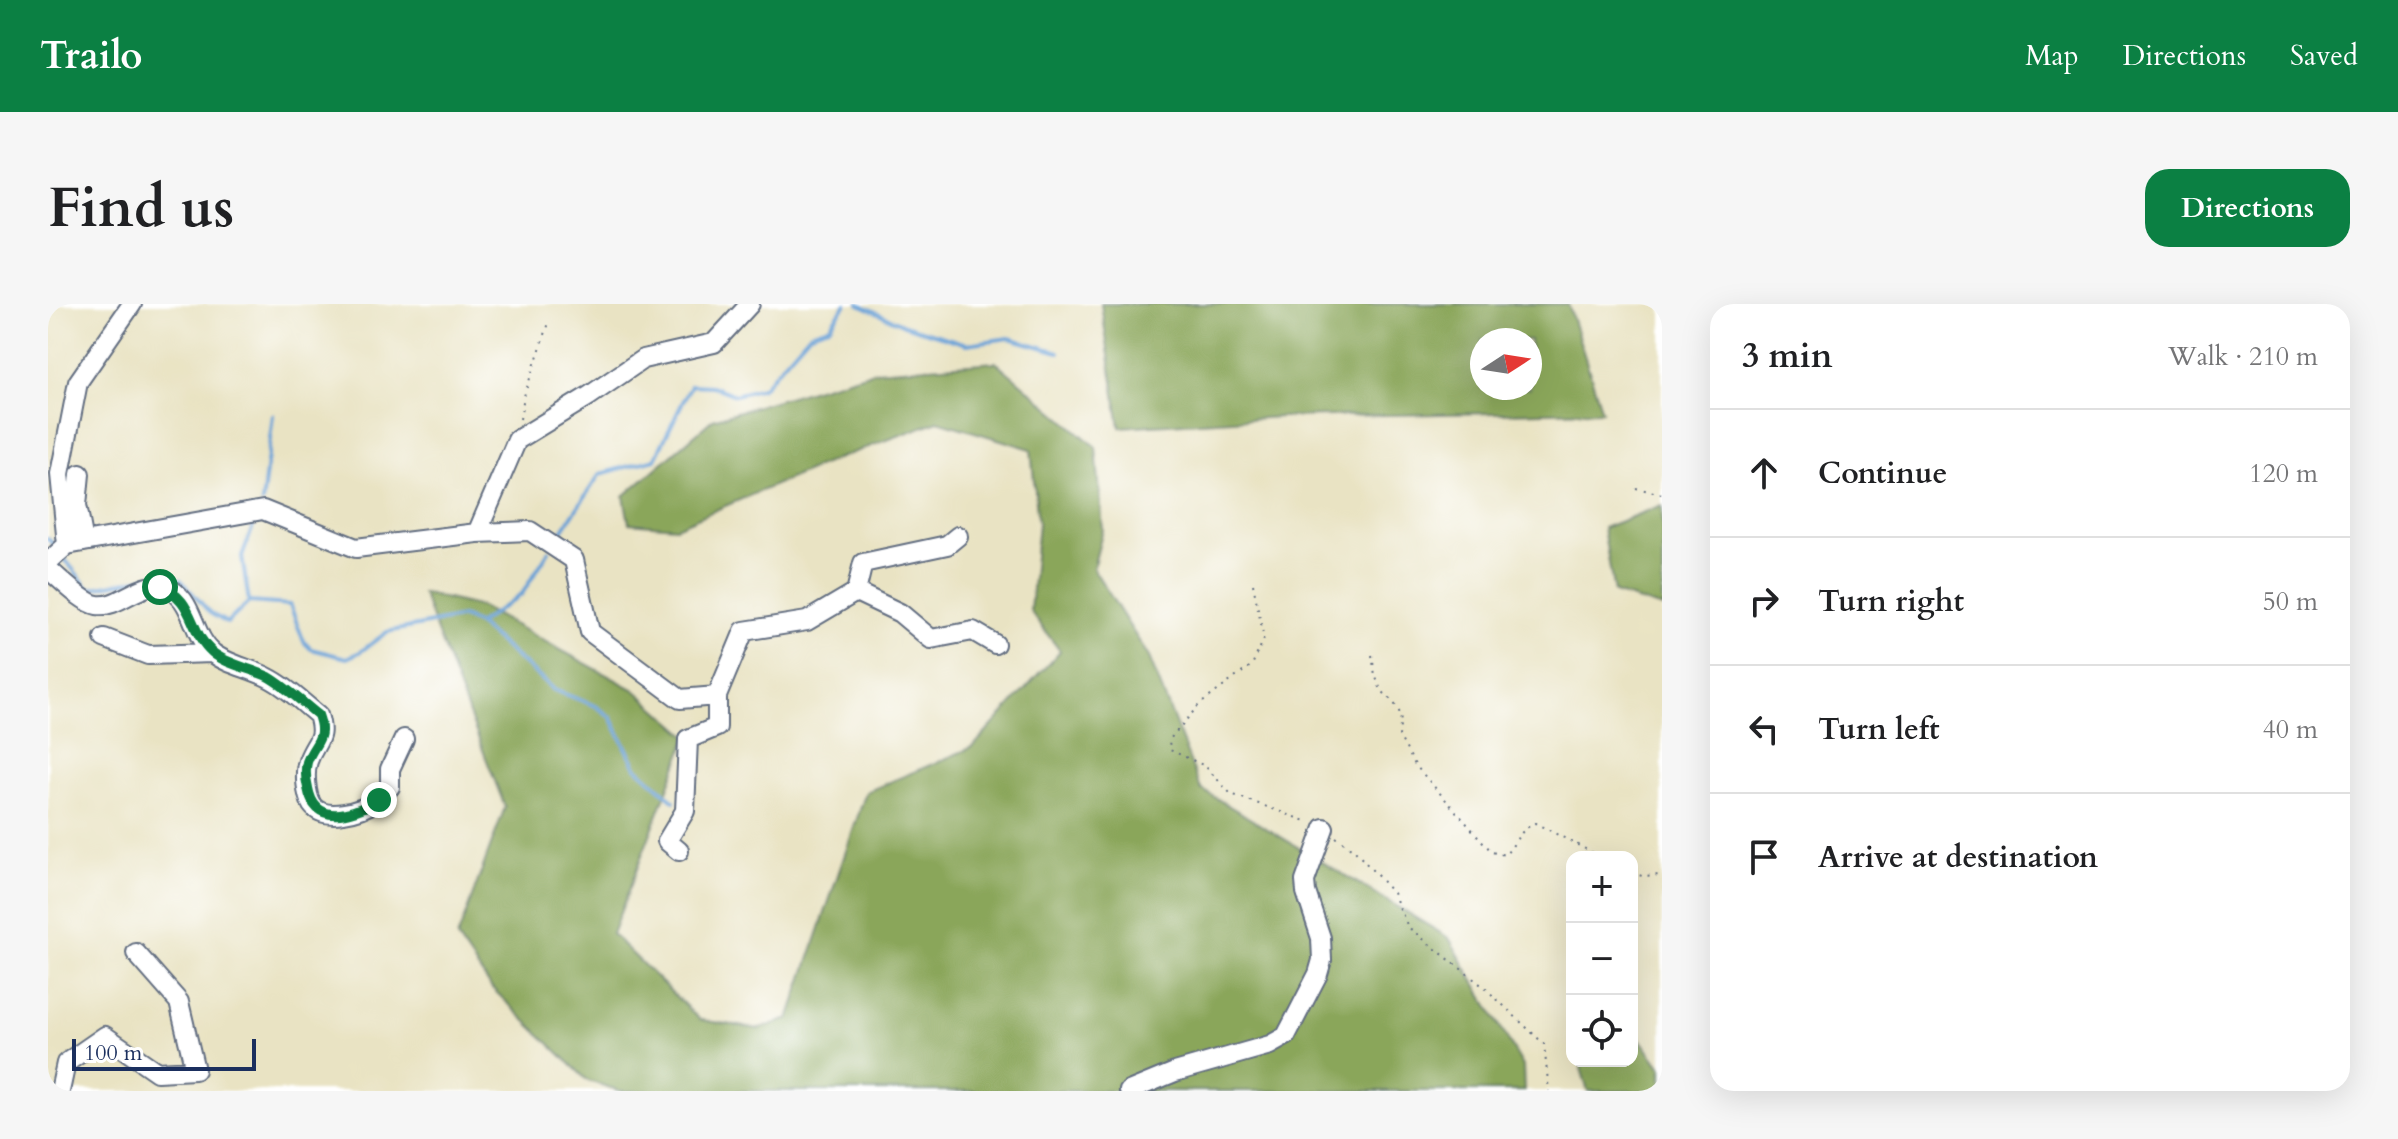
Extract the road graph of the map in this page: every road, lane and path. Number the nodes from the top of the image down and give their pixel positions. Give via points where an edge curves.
1 (132, 304) edge
2 (750, 304) edge
3 (550, 320) dead end
4 (517, 440) junction
5 (80, 474) dead end
6 (1636, 488) dead end
7 (1662, 494) edge
8 (477, 533) junction
9 (958, 536) dead end
10 (76, 544) junction
11 (48, 562) edge
12 (48, 569) edge
13 (856, 592) junction
14 (104, 638) dead end
15 (995, 644) dead end
16 (213, 653) junction
17 (1372, 655) dead end
18 (717, 696) junction
19 (404, 739) dead end
20 (1324, 828) dead end
21 (679, 851) dead end
22 (1589, 851) edge
23 (1638, 875) edge
24 (1662, 875) edge
25 (136, 953) dead end
26 (60, 1091) edge
27 (1129, 1091) edge

1 - 10 street via 78,382 60,474
2 - 4 street via 714,343 643,359
3 - 4 path via 524,396
4 - 8 street
5 - 10 street
6 - 7 path
8 - 10 street via 356,548 263,510
8 - 18 street via 530,531 574,560 590,632 680,699
9 - 13 street via 947,545 863,563
10 - 11 street
12 - 16 street via 97,605 148,587 173,591
13 - 15 street via 900,613 931,639 973,631
13 - 18 street via 807,621 744,631
14 - 16 street via 148,655
16 - 19 street via 270,678 318,715 322,735 307,762 306,780 312,805 321,812 365,807 379,800 390,787 390,769
17 - 22 path via 1381,690 1401,715 1399,736 1415,765 1492,852 1505,855 1521,830 1535,823
18 - 21 street via 717,727 688,739 685,811 667,841
20 - 27 street via 1305,881 1324,953 1288,1034 1279,1042
23 - 24 path
25 - 26 street via 179,1002 195,1070 157,1072 105,1036 66,1063

